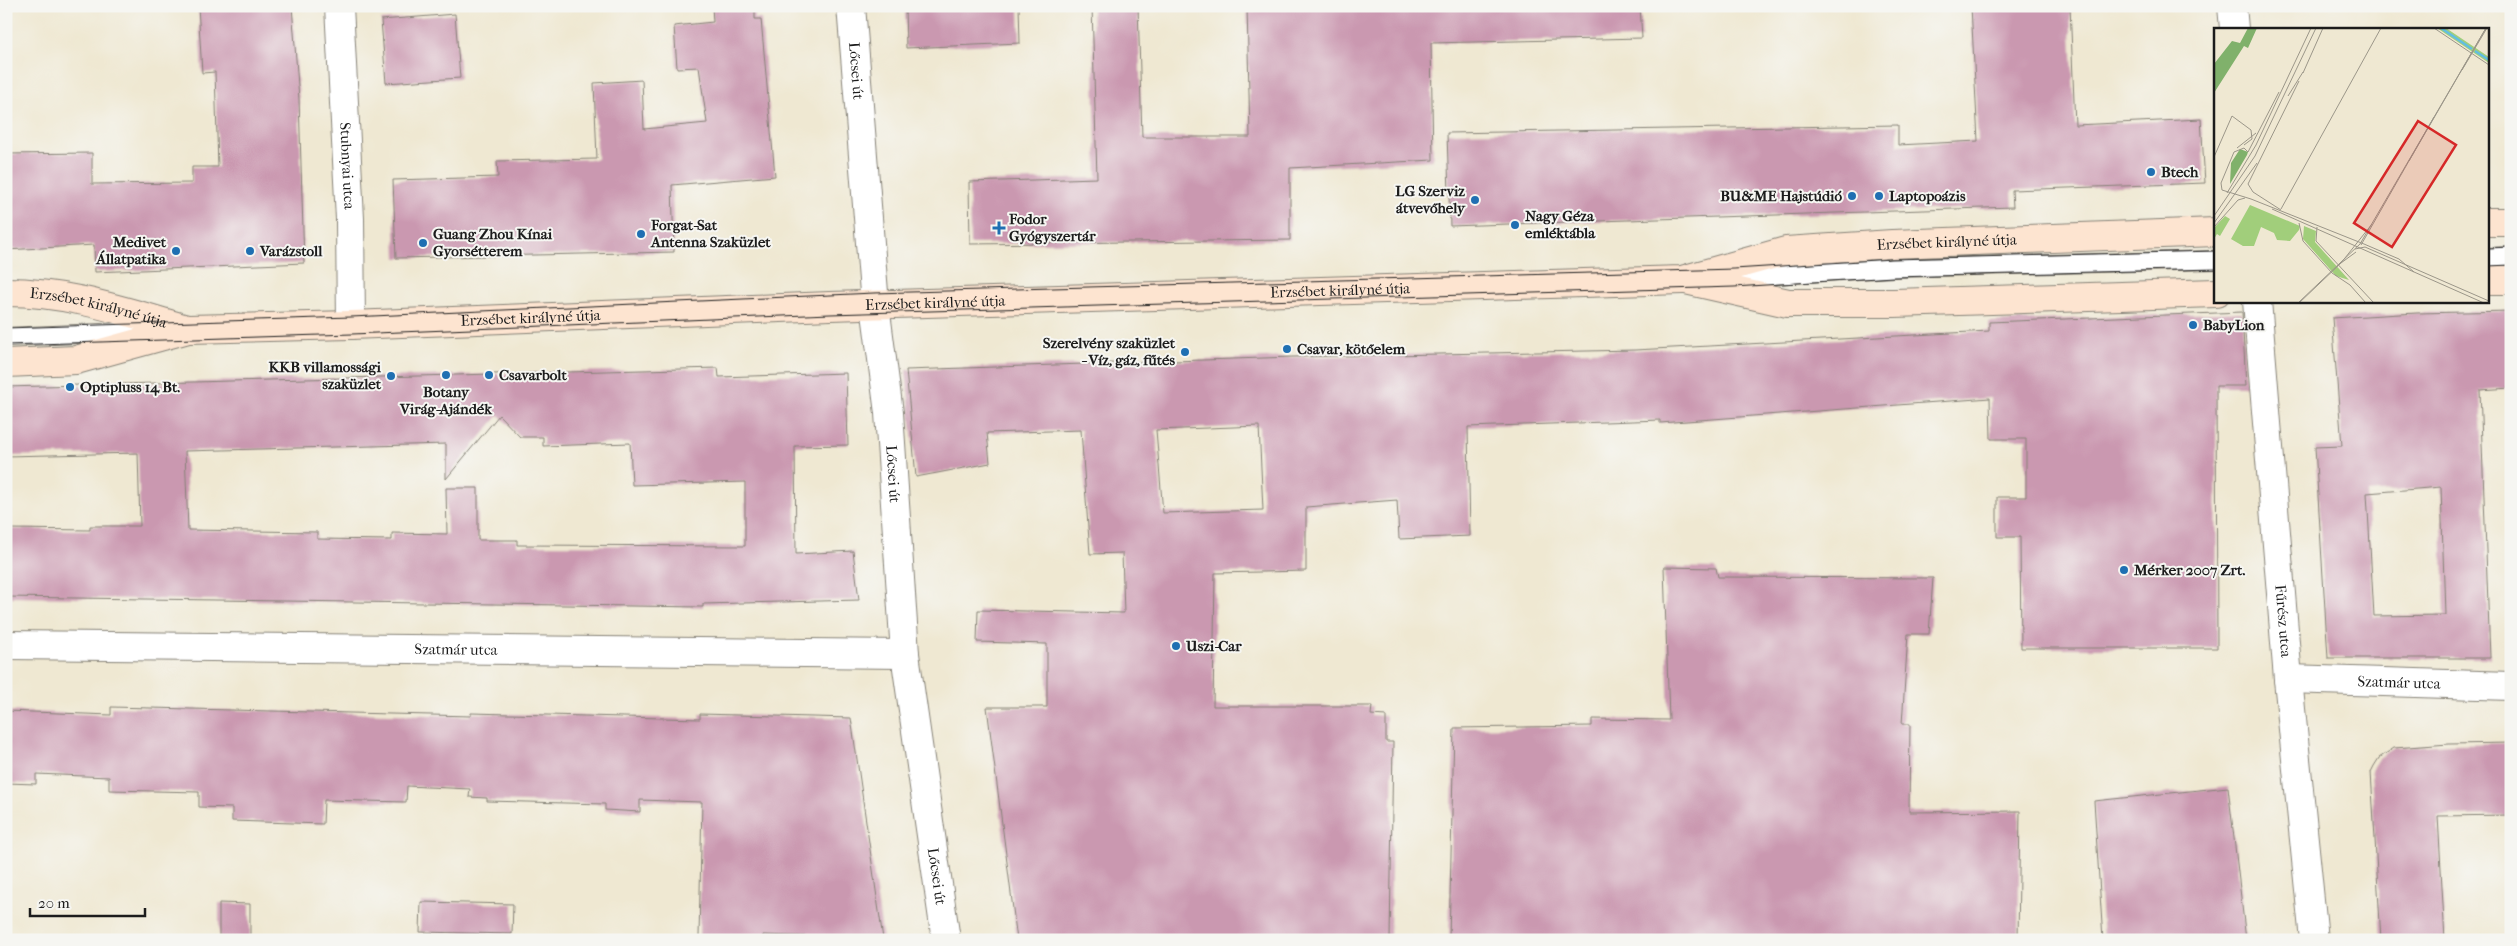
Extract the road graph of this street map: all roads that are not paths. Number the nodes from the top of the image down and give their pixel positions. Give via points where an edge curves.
1 (339, 6) edge
2 (851, 6) edge
3 (2232, 6) edge
4 (2234, 28) edge
5 (2490, 222) edge
6 (2511, 222) edge
7 (2214, 232) edge
8 (2511, 256) edge
9 (2490, 257) edge
10 (2214, 260) edge
11 (1682, 280) junction
12 (2490, 280) edge
13 (2511, 280) edge
14 (6, 292) edge
15 (2214, 293) edge
16 (2257, 302) edge
17 (875, 305) junction
18 (351, 325) junction
19 (188, 329) junction
20 (6, 337) edge
21 (6, 363) edge
22 (6, 645) edge
23 (905, 654) junction
24 (2288, 679) junction
25 (2511, 686) edge
26 (946, 940) edge
27 (2314, 940) edge

1 - 18 street, Stubnyai utca via 350,219
2 - 17 street, Lőcsei út
3 - 4 street
5 - 6 street
7 - 11 street, Erzsébet királyné útja via 1786,251
8 - 9 lane
10 - 11 lane via 1912,268
11 - 15 street, Erzsébet királyné útja via 1788,303
11 - 17 street, Erzsébet királyné útja
12 - 13 street
14 - 19 street, Erzsébet királyné útja via 73,297
16 - 24 street, Fűrész utca
17 - 18 street, Erzsébet királyné útja
17 - 23 street, Lőcsei út via 889,413
18 - 19 street, Erzsébet királyné útja
19 - 20 lane
19 - 21 street, Erzsébet királyné útja via 76,360
22 - 23 street, Szatmár utca
23 - 26 street, Lőcsei út
24 - 25 street, Szatmár utca
24 - 27 street, Fűrész utca

